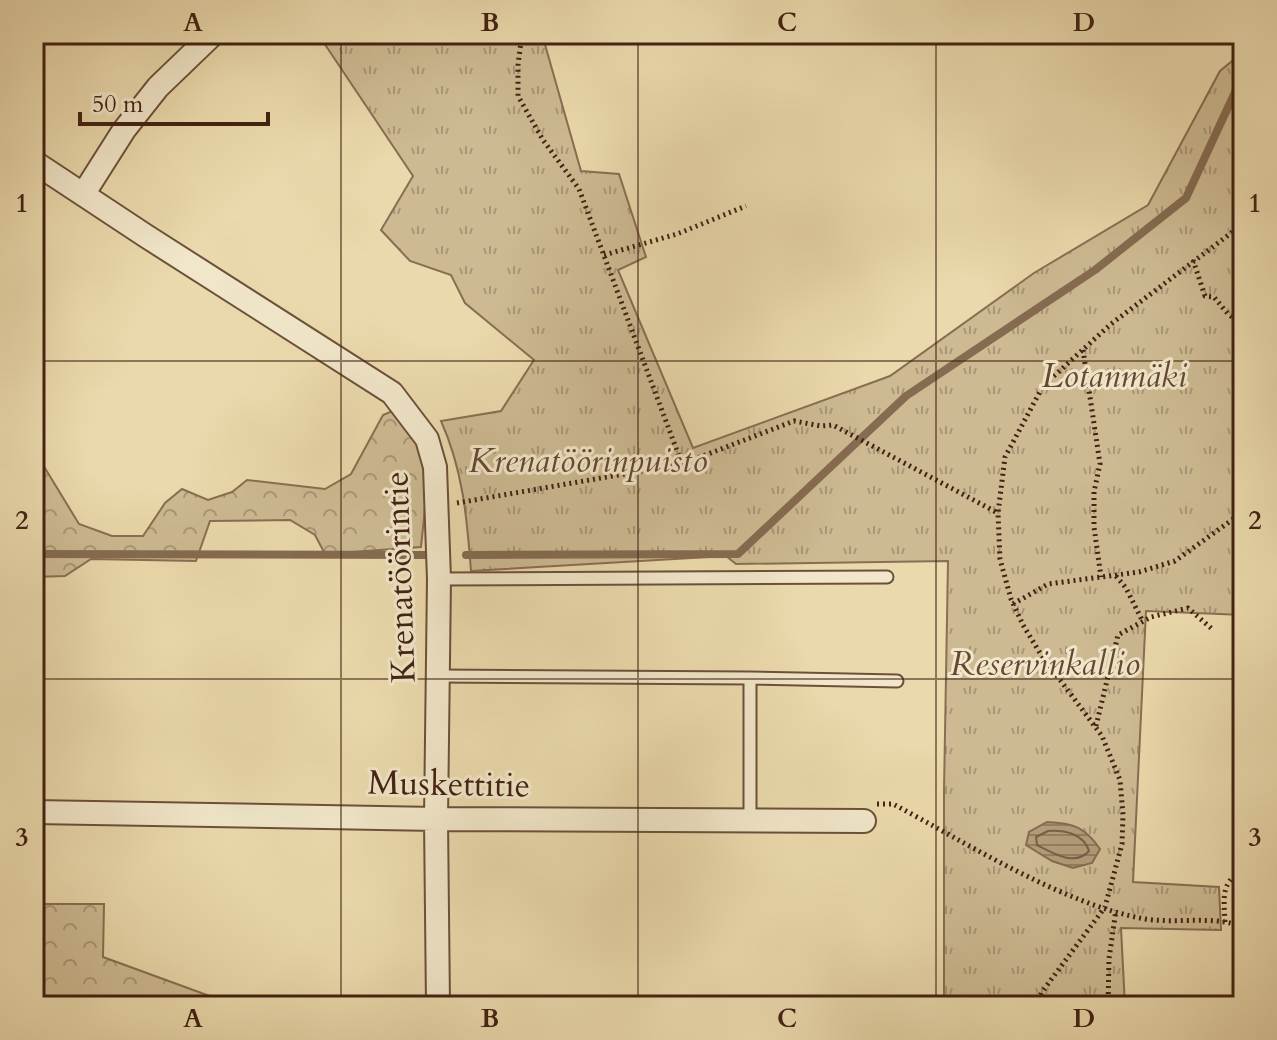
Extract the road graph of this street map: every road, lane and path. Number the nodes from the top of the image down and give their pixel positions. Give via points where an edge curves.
1 (522, 34) edge
2 (211, 36) edge
3 (34, 162) edge
4 (84, 193) junction
5 (746, 206) dead end
6 (1243, 224) edge
7 (604, 255) junction
8 (1193, 260) junction
9 (1243, 325) edge
10 (1083, 350) junction
11 (682, 464) junction
12 (437, 506) junction
13 (1243, 512) edge
14 (998, 513) junction
15 (1116, 575) junction
16 (887, 577) dead end
17 (1101, 577) junction
18 (439, 579) junction
19 (1013, 604) junction
20 (1143, 622) junction
21 (1212, 629) dead end
22 (438, 676) junction
23 (750, 678) junction
24 (897, 681) dead end
25 (1095, 727) junction
26 (34, 812) edge
27 (436, 819) junction
28 (750, 821) junction
29 (864, 821) joint
30 (1243, 871) edge
31 (1105, 907) junction
32 (1116, 910) junction
33 (1225, 922) junction
34 (1243, 926) edge
35 (438, 1006) edge
36 (1036, 1006) edge
37 (1108, 1006) edge

1 - 7 path via 518,96 579,189
2 - 4 street via 158,87
3 - 4 street, Krenatöörintie
4 - 12 street, Krenatöörintie via 392,393 427,439
5 - 7 path
6 - 8 path
7 - 11 path
8 - 9 path via 1205,296 1214,297
8 - 10 path
10 - 14 path via 1043,386 1005,457
10 - 17 path via 1100,464 1094,527
11 - 12 path
11 - 14 path via 794,421 833,425
12 - 18 street, Krenatöörintie
13 - 15 path via 1175,561
14 - 19 path via 1000,559
15 - 17 path
15 - 20 path
16 - 18 lane
17 - 19 path via 1048,584
18 - 22 street, Krenatöörintie
19 - 25 path via 1040,653
20 - 21 path via 1188,608
20 - 25 path via 1118,635
22 - 23 lane
22 - 27 street, Krenatöörintie
23 - 24 lane
23 - 28 lane
25 - 31 path via 1120,780 1123,815 1122,844
26 - 27 street, Muskettitie
27 - 28 street, Muskettitie
27 - 35 street, Krenatöörintie
28 - 29 street, Muskettitie
29 - 31 path via 877,803 893,804 1057,891
30 - 33 path via 1226,885
31 - 32 path
31 - 36 path
32 - 33 path via 1143,919
32 - 37 path
33 - 34 path

